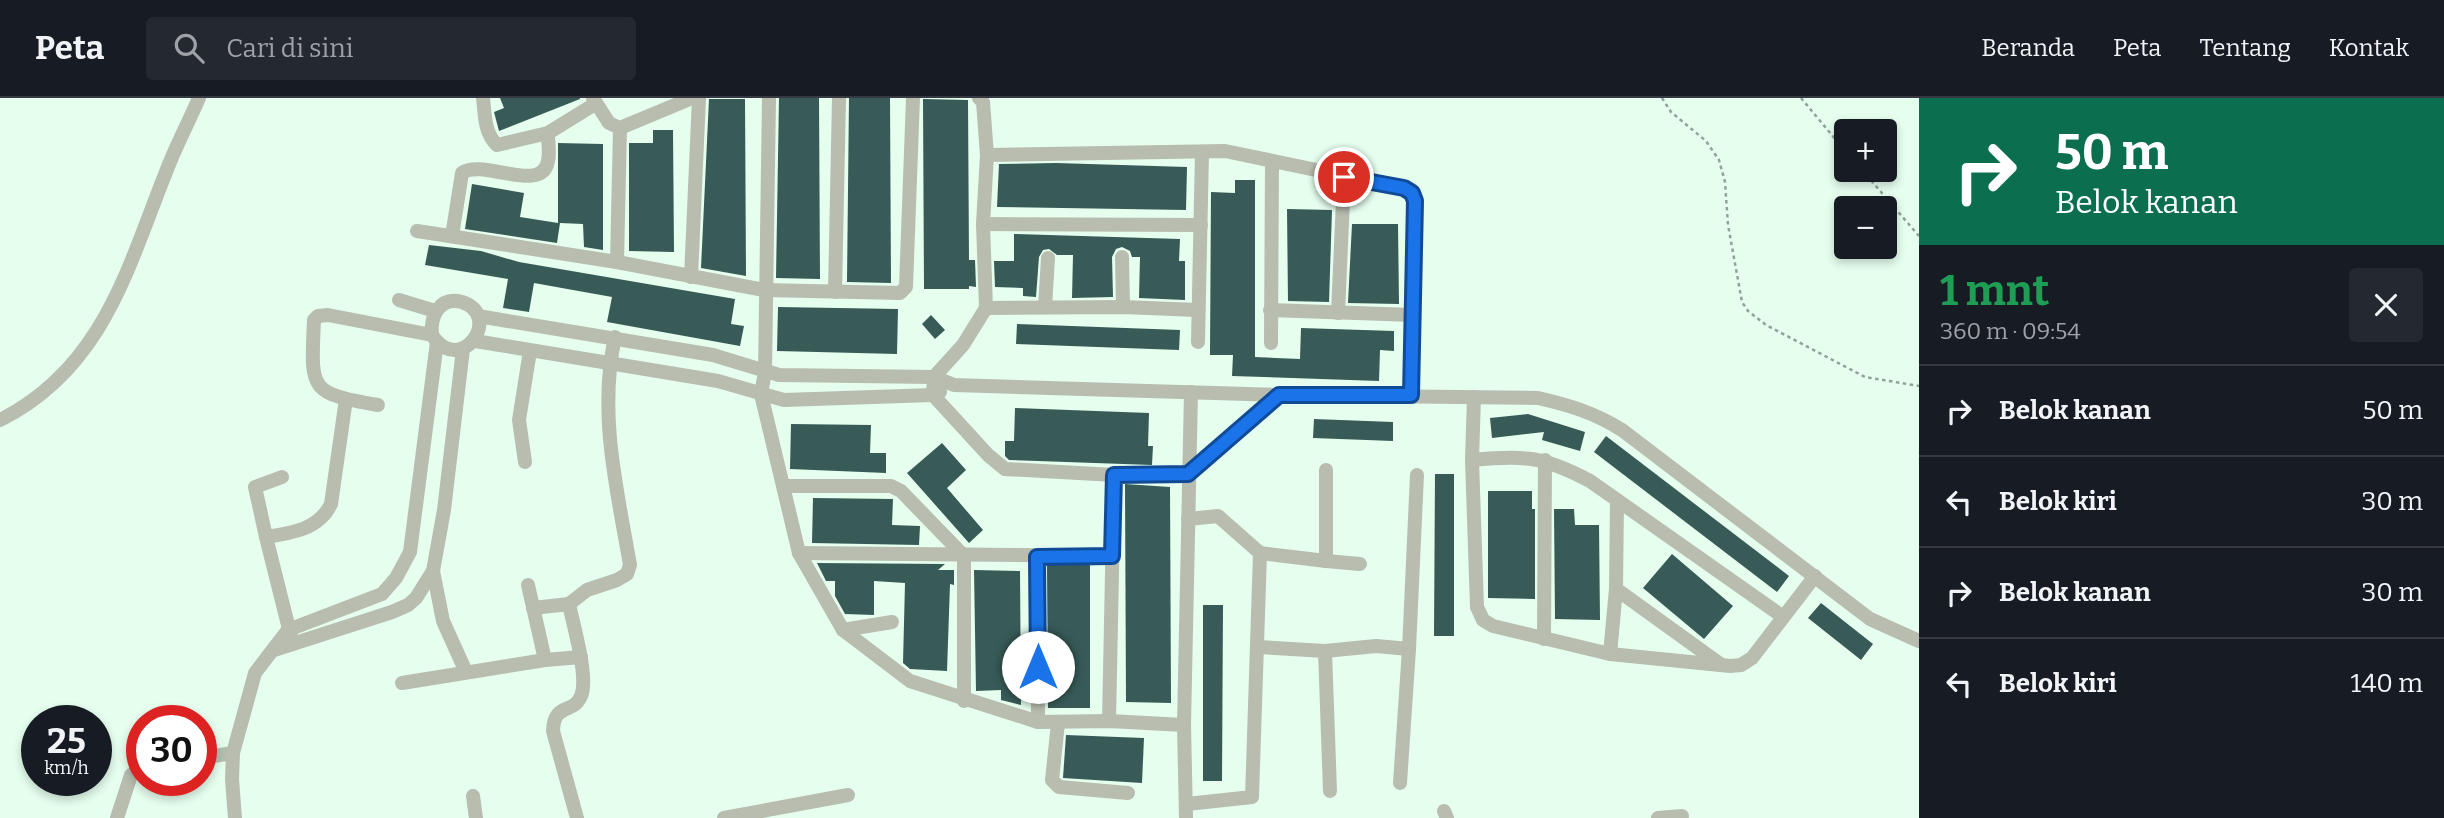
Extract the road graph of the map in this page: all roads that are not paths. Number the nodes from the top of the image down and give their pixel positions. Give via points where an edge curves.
1 (199, 98) edge
2 (483, 98) edge
3 (692, 98) edge
4 (699, 98) edge
5 (769, 98) edge
6 (839, 98) edge
7 (913, 98) edge
8 (979, 98) edge
9 (594, 101) edge
10 (620, 128) junction
11 (548, 133) junction
12 (1202, 152) junction
13 (987, 155) junction
14 (1272, 162) junction
15 (1344, 177) junction
16 (983, 225) junction
17 (1201, 225) junction
18 (417, 230) dead end
19 (452, 236) junction
20 (1122, 257) dead end
21 (1048, 258) dead end
22 (617, 262) junction
23 (691, 277) junction
24 (764, 290) junction
25 (835, 292) junction
26 (399, 300) dead end
27 (1045, 307) junction
28 (1123, 307) junction
29 (986, 308) junction
30 (1197, 310) junction
31 (1270, 310) junction
32 (435, 311) junction
33 (1338, 313) junction
34 (478, 316) junction
35 (1413, 316) junction
36 (615, 337) junction
37 (435, 339) junction
38 (1198, 342) dead end
39 (1272, 343) dead end
40 (469, 345) junction
41 (530, 351) junction
42 (609, 363) junction
43 (765, 372) junction
44 (934, 377) junction
45 (954, 386) junction
46 (1191, 393) junction
47 (761, 394) junction
48 (933, 395) junction
49 (1279, 395) junction
50 (1411, 395) junction
51 (1474, 397) junction
52 (346, 399) junction
53 (378, 405) dead end
54 (0, 420) edge
55 (1472, 460) junction
56 (1545, 460) junction
57 (525, 462) dead end
58 (1326, 470) dead end
59 (1188, 474) junction
60 (1114, 475) junction
61 (1417, 475) dead end
62 (282, 477) dead end
63 (784, 486) junction
64 (1617, 500) junction
65 (418, 507) junction
66 (444, 510) junction
67 (1188, 519) junction
68 (267, 537) junction
69 (1260, 553) junction
70 (799, 554) junction
71 (964, 556) junction
72 (1112, 556) junction
73 (1037, 557) junction
74 (1326, 561) junction
75 (1360, 564) dead end
76 (433, 571) junction
77 (1815, 576) junction
78 (528, 585) dead end
79 (1616, 589) junction
80 (569, 604) junction
81 (533, 608) junction
82 (1782, 616) junction
83 (892, 622) dead end
84 (843, 630) junction
85 (291, 637) junction
86 (1544, 639) junction
87 (1919, 642) edge
88 (1258, 648) junction
89 (1409, 649) junction
90 (1325, 651) junction
91 (1611, 654) junction
92 (581, 657) junction
93 (545, 660) junction
94 (1721, 665) junction
95 (466, 672) junction
96 (402, 683) dead end
97 (964, 701) junction
98 (1109, 721) junction
99 (1038, 722) junction
100 (1058, 723) junction
101 (1184, 724) junction
102 (233, 753) junction
103 (217, 756) edge
104 (1400, 783) dead end
105 (126, 790) edge
106 (1330, 791) dead end
107 (1128, 793) dead end
108 (848, 795) dead end
109 (473, 796) dead end
110 (1187, 811) edge
111 (1682, 816) edge
112 (117, 818) edge
113 (235, 818) edge
114 (476, 818) edge
115 (577, 818) edge
116 (724, 818) edge
117 (1658, 818) edge

1 - 54 street via 130,270 101,324 61,379
2 - 11 street via 487,129 497,145
3 - 10 street
4 - 23 street
5 - 24 street
6 - 25 street
7 - 25 street via 906,288 900,293
8 - 13 street
9 - 10 street via 609,123
9 - 11 street
10 - 22 street
11 - 19 street via 548,163 543,172 532,177 477,168 462,173
12 - 13 street
12 - 14 street via 1225,151
12 - 17 street
13 - 16 street
14 - 15 street
14 - 31 street
15 - 33 street
15 - 35 street via 1412,193
16 - 17 street
16 - 29 street
17 - 30 street
18 - 19 street
19 - 22 street
20 - 28 street
21 - 27 street
22 - 23 street
23 - 24 street
24 - 25 street
24 - 43 street
26 - 32 street
27 - 28 street
27 - 29 street
28 - 30 street
29 - 44 street via 963,345
30 - 38 street
31 - 33 street
31 - 39 street
32 - 34 street via 458,301
32 - 37 street via 431,323
33 - 35 street
34 - 36 street
34 - 40 street via 480,329
35 - 50 street
36 - 42 street
36 - 43 street via 713,355
37 - 40 street via 449,350
37 - 52 street via 318,316 314,320 313,372 326,394
37 - 65 street
40 - 41 street
40 - 66 street
41 - 42 street
41 - 57 street via 519,420
42 - 47 street via 718,381
42 - 80 street via 608,437 630,565 627,574 587,590
43 - 44 street
43 - 47 street
44 - 45 street
44 - 48 street
45 - 46 street
45 - 48 street
46 - 49 street
46 - 59 street
47 - 48 street via 785,400
47 - 63 street
48 - 60 street via 1005,469
49 - 50 street
49 - 59 street
50 - 51 street
51 - 55 street
51 - 77 street via 1538,398 1596,414
52 - 53 street
52 - 68 street via 331,504 325,516 307,527
55 - 56 street via 1513,456
55 - 86 street via 1479,614 1493,626
56 - 64 street
56 - 86 street
58 - 74 street
59 - 60 street
59 - 67 street
60 - 72 street
61 - 89 street
62 - 68 street via 255,487
63 - 70 street
63 - 71 street via 891,486
64 - 79 street
64 - 82 street
65 - 66 street
65 - 85 street via 410,552 382,594
66 - 76 street
67 - 69 street via 1218,516
67 - 101 street
68 - 85 street
69 - 74 street
69 - 88 street
70 - 71 street
70 - 84 street
71 - 73 street
71 - 97 street
72 - 73 street
72 - 98 street
73 - 99 street
74 - 75 street
76 - 85 street via 408,605
76 - 95 street via 443,621
77 - 82 street
77 - 87 street via 1870,619
78 - 81 street
79 - 91 street
79 - 94 street
80 - 81 street
80 - 92 street
81 - 93 street
82 - 94 street via 1752,658 1741,665
83 - 84 street
84 - 97 street via 910,681
85 - 102 street via 255,673
86 - 91 street
88 - 90 street
88 - 110 street via 1252,797
89 - 90 street via 1376,646
89 - 104 street
90 - 106 street
91 - 94 street
92 - 93 street
92 - 115 street via 581,698 553,718
93 - 95 street
95 - 96 street
97 - 99 street
98 - 100 street
98 - 101 street
99 - 100 street
100 - 107 street via 1055,784
101 - 110 street
102 - 103 street
102 - 113 street
105 - 112 street
108 - 116 street
109 - 114 street
111 - 117 street

